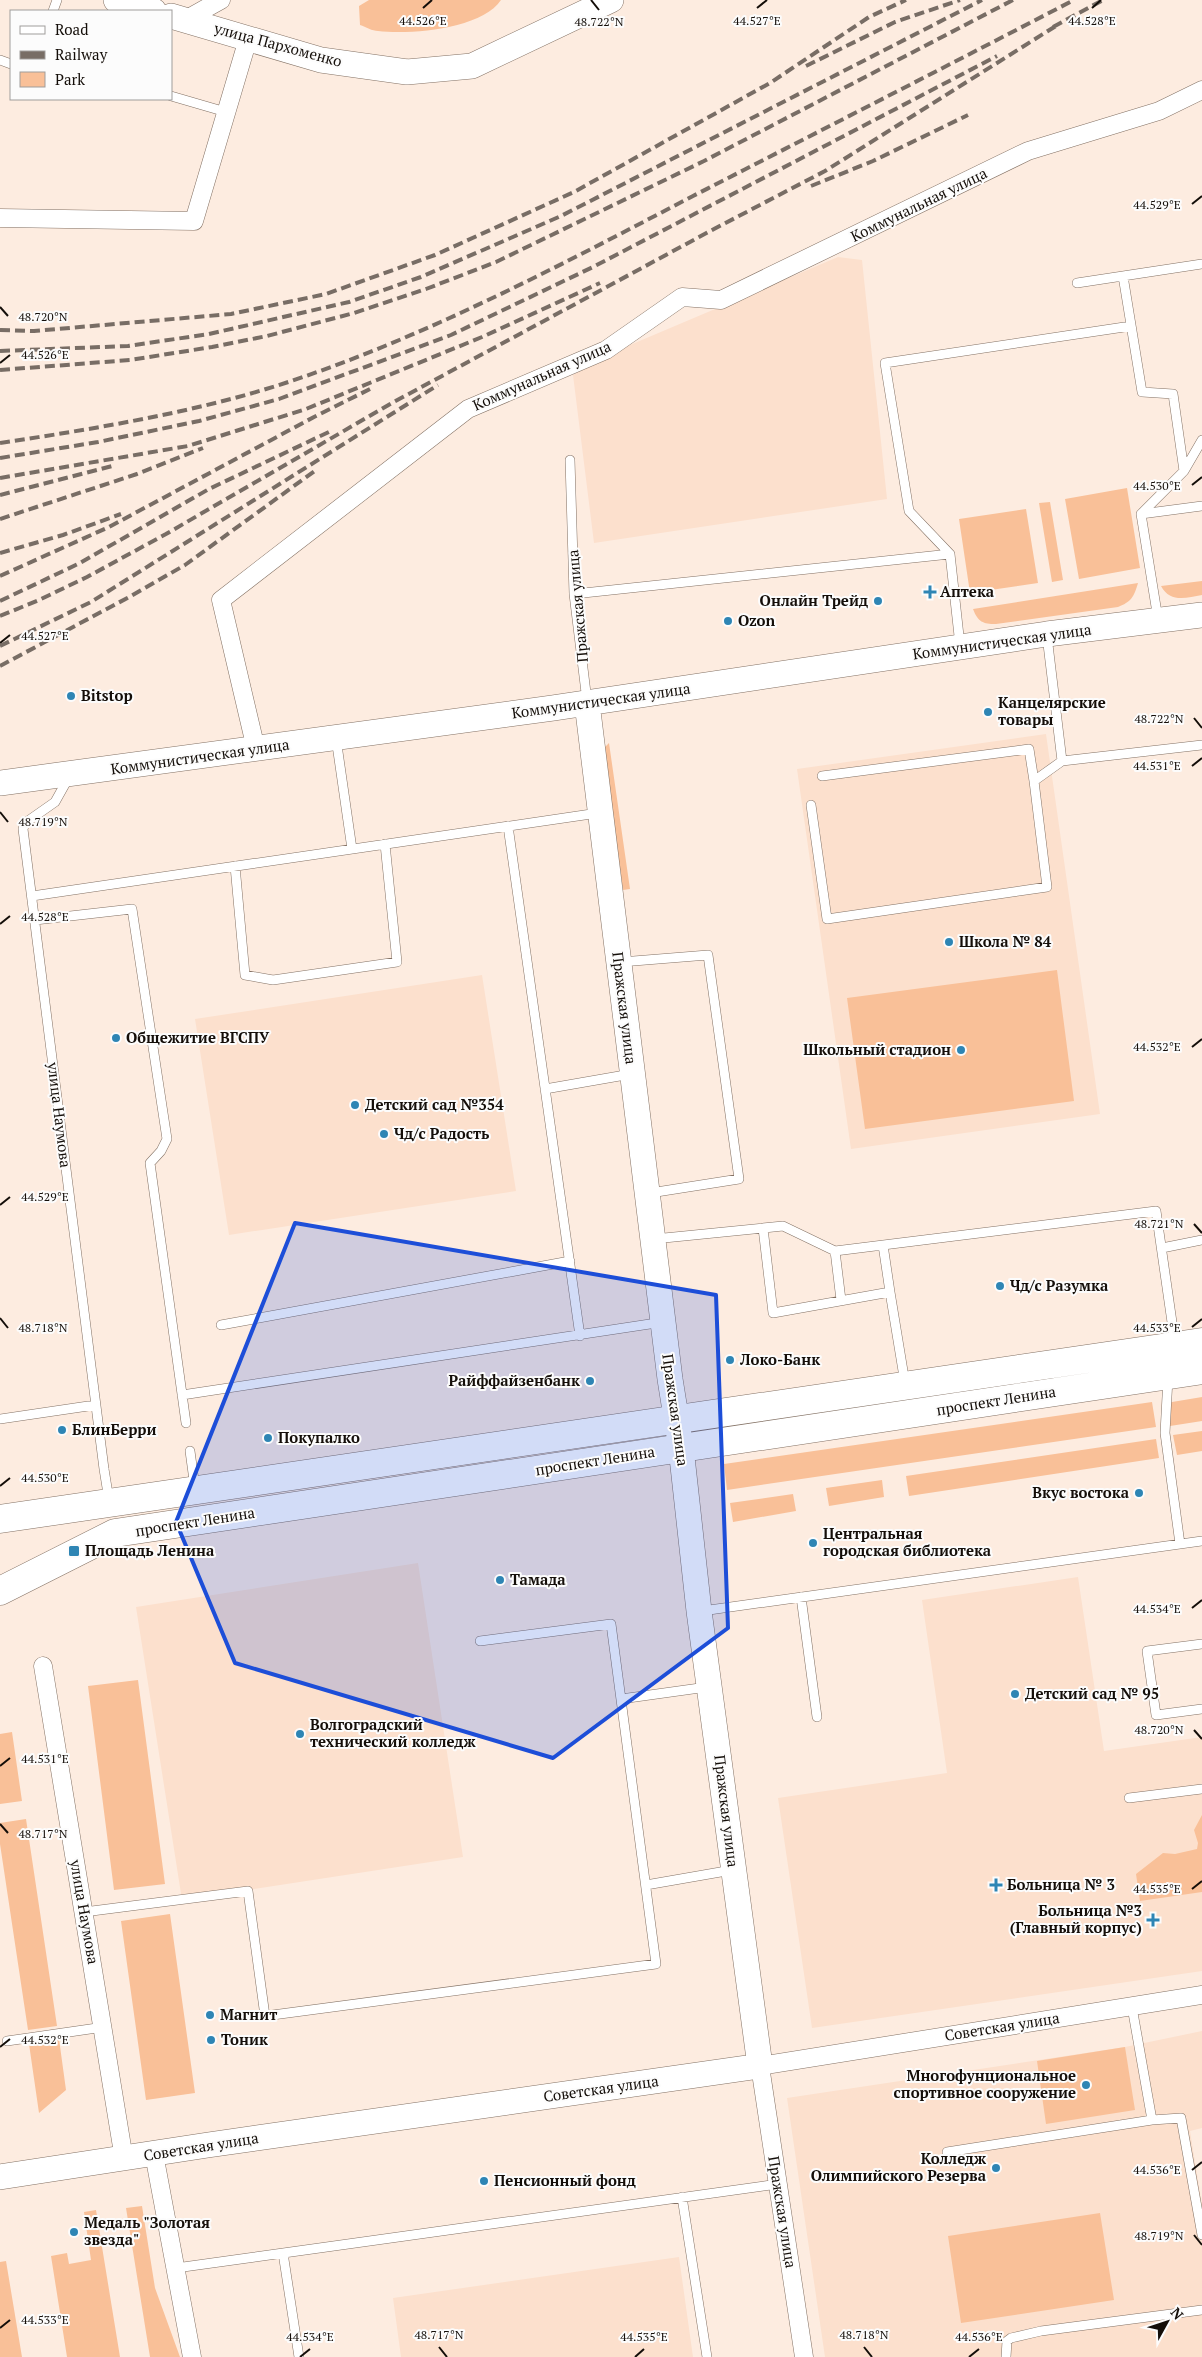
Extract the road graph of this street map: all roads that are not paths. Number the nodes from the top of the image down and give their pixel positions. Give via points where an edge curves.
1 (116, 0) edge
2 (221, 0) edge
3 (611, 0) edge
4 (151, 10) edge
5 (178, 18) edge
6 (248, 39) junction
7 (1202, 90) edge
8 (172, 96) edge
9 (226, 112) junction
10 (0, 218) edge
11 (1202, 264) edge
12 (1123, 276) junction
13 (1077, 282) dead end
14 (1131, 326) junction
15 (1202, 440) edge
16 (570, 460) dead end
17 (1184, 471) junction
18 (1202, 506) edge
19 (1141, 514) junction
20 (950, 554) junction
21 (574, 594) junction
22 (1202, 615) edge
23 (1158, 621) junction
24 (1047, 634) junction
25 (960, 648) junction
26 (587, 703) junction
27 (336, 738) junction
28 (1202, 746) edge
29 (256, 749) junction
30 (1062, 761) junction
31 (70, 775) junction
32 (822, 776) dead end
33 (1034, 782) junction
34 (0, 783) edge
35 (811, 805) dead end
36 (600, 813) junction
37 (508, 826) junction
38 (385, 844) junction
39 (352, 849) junction
40 (235, 866) junction
41 (32, 896) junction
42 (35, 920) junction
43 (618, 962) junction
44 (632, 1074) junction
45 (545, 1089) junction
46 (647, 1194) junction
47 (763, 1228) junction
48 (653, 1239) junction
49 (1202, 1240) edge
50 (884, 1245) junction
51 (1162, 1248) junction
52 (835, 1251) junction
53 (570, 1261) junction
54 (890, 1292) junction
55 (841, 1300) junction
56 (663, 1322) junction
57 (221, 1325) dead end
58 (580, 1336) junction
59 (1189, 1343) edge
60 (1202, 1370) edge
61 (1168, 1375) junction
62 (905, 1385) junction
63 (182, 1395) junction
64 (96, 1405) junction
65 (0, 1419) edge
66 (675, 1419) junction
67 (186, 1423) dead end
68 (681, 1448) junction
69 (190, 1451) dead end
70 (195, 1490) junction
71 (110, 1502) junction
72 (0, 1519) edge
73 (115, 1534) junction
74 (1202, 1541) edge
75 (1180, 1544) junction
76 (0, 1591) edge
77 (802, 1596) junction
78 (699, 1611) junction
79 (480, 1641) dead end
80 (1202, 1644) edge
81 (43, 1666) dead end
82 (710, 1686) junction
83 (621, 1700) junction
84 (1202, 1709) edge
85 (817, 1717) dead end
86 (1202, 1788) edge
87 (1129, 1798) dead end
88 (734, 1870) junction
89 (646, 1886) junction
90 (84, 1912) junction
91 (1202, 1995) edge
92 (1132, 2006) junction
93 (104, 2027) junction
94 (7, 2041) dead end
95 (760, 2066) junction
96 (1152, 2120) junction
97 (947, 2152) dead end
98 (154, 2154) junction
99 (124, 2158) junction
100 (0, 2177) edge
101 (778, 2184) junction
102 (682, 2197) junction
103 (1202, 2234) edge
104 (283, 2253) junction
105 (176, 2268) junction
106 (1202, 2310) edge
107 (192, 2357) edge
108 (299, 2357) edge
109 (706, 2357) edge
110 (804, 2357) edge
111 (1006, 2357) edge

1 - 4 street
2 - 5 street
3 - 6 street, улица Пархоменко via 580,10 472,66 407,72 321,60
5 - 6 street, улица Пархоменко
6 - 9 street
7 - 29 street, Коммунальная улица via 1159,111 1028,151 722,300 682,297 606,350 468,409 221,600
8 - 9 lane
9 - 10 street via 194,221
11 - 12 lane
12 - 13 lane
12 - 14 lane
14 - 17 lane via 1142,392 1172,394
14 - 20 lane via 885,363 909,511
15 - 17 lane
16 - 21 lane, Пражская улица
17 - 19 lane
18 - 19 lane
19 - 23 lane
20 - 21 lane
20 - 25 lane
21 - 26 lane, Пражская улица
22 - 23 street, Коммунистическая улица
23 - 24 street, Коммунистическая улица
24 - 25 street, Коммунистическая улица
24 - 30 lane
25 - 26 street, Коммунистическая улица
26 - 27 street, Коммунистическая улица
26 - 36 street, Пражская улица
27 - 29 street, Коммунистическая улица
27 - 39 lane
28 - 30 lane
29 - 31 street, Коммунистическая улица
30 - 33 lane
31 - 34 street, Коммунистическая улица
31 - 41 lane, улица Наумова via 55,802 25,823 23,828
32 - 33 lane via 1029,749
33 - 35 lane via 1047,888 827,919
36 - 37 lane
36 - 43 street, Пражская улица
37 - 38 lane
37 - 45 lane
38 - 39 lane
38 - 40 lane via 397,962 282,979 245,975
39 - 40 lane
40 - 41 lane
41 - 42 lane, улица Наумова
42 - 63 lane via 132,908 167,1139 162,1152 150,1164
42 - 64 lane, улица Наумова
43 - 44 street, Пражская улица
43 - 46 lane via 708,955 739,1179
44 - 45 lane
44 - 46 street, Пражская улица
45 - 53 lane
46 - 48 street, Пражская улица
47 - 48 lane
47 - 52 lane via 783,1226
47 - 55 lane via 772,1313
48 - 56 street, Пражская улица
49 - 51 lane
50 - 51 lane via 1156,1211
50 - 52 lane
50 - 54 lane
51 - 59 lane
52 - 55 lane
53 - 57 lane
53 - 58 lane
54 - 55 lane
54 - 62 lane
56 - 58 lane
56 - 66 street, Пражская улица
58 - 63 lane
59 - 62 main road, проспект Ленина
60 - 61 main road, проспект Ленина
61 - 68 main road, проспект Ленина
61 - 75 lane via 1165,1433
62 - 66 main road, проспект Ленина
63 - 67 lane
64 - 65 lane
64 - 71 lane, улица Наумова
66 - 68 street, Пражская улица
66 - 70 main road, проспект Ленина
68 - 73 main road, проспект Ленина
68 - 78 street, Пражская улица
69 - 70 lane
70 - 71 main road, проспект Ленина
71 - 72 main road, проспект Ленина
71 - 73 main road, улица Наумова
73 - 76 main road, проспект Ленина
74 - 75 lane
75 - 77 lane
77 - 78 lane
77 - 85 lane
78 - 82 street, Пражская улица
79 - 83 lane via 611,1624
80 - 84 lane via 1147,1651 1156,1715
81 - 90 street, улица Наумова
82 - 83 lane
82 - 88 street, Пражская улица
83 - 89 lane
86 - 87 lane
88 - 89 lane
88 - 95 street, Пражская улица
89 - 90 lane via 656,1964 265,2016 248,1891
90 - 93 street, улица Наумова
91 - 92 street, Советская улица
92 - 95 street, Советская улица
92 - 96 lane
93 - 94 lane
93 - 99 street, улица Наумова
95 - 98 street, Советская улица
95 - 101 street, Пражская улица
96 - 97 lane
96 - 103 lane via 1181,2118
98 - 99 street, Советская улица
98 - 105 street
99 - 100 street, Советская улица
101 - 102 lane
101 - 110 street, Пражская улица
102 - 104 lane
102 - 109 lane
104 - 105 lane
104 - 108 lane
105 - 107 street
106 - 111 lane via 1041,2331 1011,2338 1007,2340

